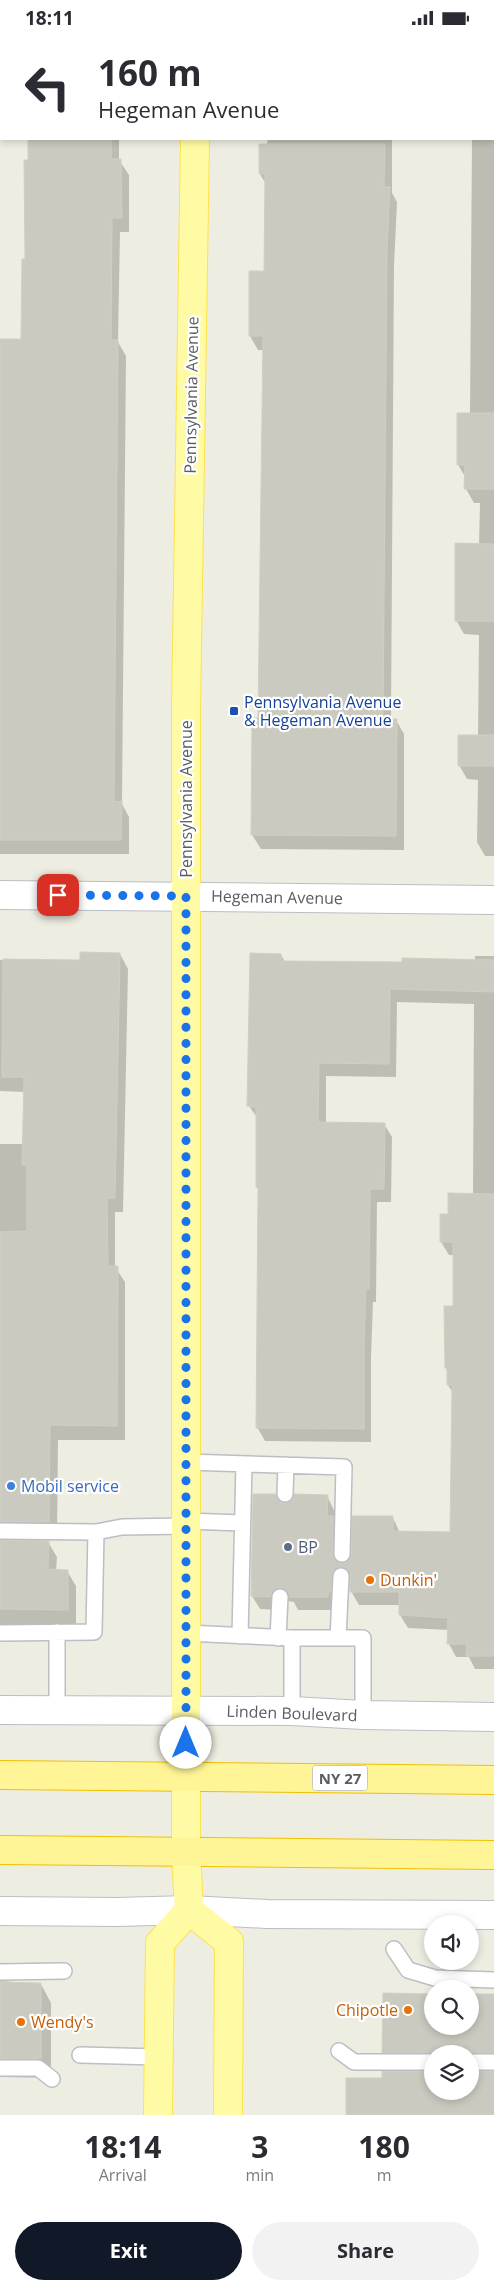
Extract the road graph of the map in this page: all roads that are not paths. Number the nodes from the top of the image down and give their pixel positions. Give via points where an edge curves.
1 (195, 140) edge
2 (0, 895) edge
3 (186, 896) junction
4 (494, 899) edge
5 (187, 1462) junction
6 (244, 1464) junction
7 (286, 1465) junction
8 (285, 1494) dead end
9 (186, 1523) junction
10 (242, 1523) junction
11 (0, 1531) edge
12 (96, 1532) junction
13 (342, 1554) dead end
14 (341, 1576) dead end
15 (280, 1597) dead end
16 (57, 1632) junction
17 (0, 1633) edge
18 (186, 1633) junction
19 (240, 1636) junction
20 (285, 1638) junction
21 (338, 1638) junction
22 (0, 1710) edge
23 (57, 1710) junction
24 (186, 1710) junction
25 (292, 1711) junction
26 (363, 1715) junction
27 (494, 1717) edge
28 (0, 1775) edge
29 (186, 1777) junction
30 (494, 1780) edge
31 (0, 1850) edge
32 (186, 1852) junction
33 (494, 1855) edge
34 (189, 1910) junction
35 (0, 1911) edge
36 (494, 1915) edge
37 (394, 1949) dead end
38 (64, 1971) dead end
39 (0, 1972) edge
40 (494, 1980) edge
41 (338, 2051) dead end
42 (80, 2055) dead end
43 (158, 2057) junction
44 (424, 2062) edge
45 (479, 2062) edge
46 (494, 2062) edge
47 (0, 2068) edge
48 (52, 2079) dead end
49 (158, 2115) edge
50 (228, 2115) edge

1 - 3 main road, Pennsylvania Avenue
2 - 3 street, Hegeman Avenue
3 - 4 street, Hegeman Avenue
3 - 5 main road, Pennsylvania Avenue
5 - 6 lane
5 - 9 main road, Pennsylvania Avenue
6 - 7 lane
6 - 10 lane
7 - 8 lane
7 - 13 lane via 344,1467
9 - 10 lane
9 - 12 lane
9 - 18 main road, Pennsylvania Avenue
10 - 19 lane
11 - 12 lane
12 - 16 lane via 94,1632
14 - 21 lane
15 - 20 lane
16 - 17 lane
16 - 23 lane
18 - 19 lane
18 - 24 main road, Pennsylvania Avenue
19 - 20 lane
20 - 21 lane
20 - 25 lane
21 - 26 lane via 363,1638
22 - 23 street, Linden Boulevard
23 - 24 street, Linden Boulevard
24 - 25 street, Linden Boulevard
24 - 29 main road, Pennsylvania Avenue
25 - 26 street, Linden Boulevard
26 - 27 street, Linden Boulevard
28 - 29 highway, NY 27
29 - 30 highway, NY 27
29 - 32 main road, Pennsylvania Avenue
31 - 32 highway
32 - 33 highway
32 - 34 main road, Pennsylvania Avenue
34 - 35 street
34 - 36 street via 267,1914
34 - 43 main road via 160,1943
34 - 50 main road via 229,1942
37 - 40 lane via 408,1970 435,1978
38 - 39 lane
41 - 44 lane via 354,2062
42 - 43 lane
43 - 49 main road
45 - 46 lane
47 - 48 lane via 38,2068

